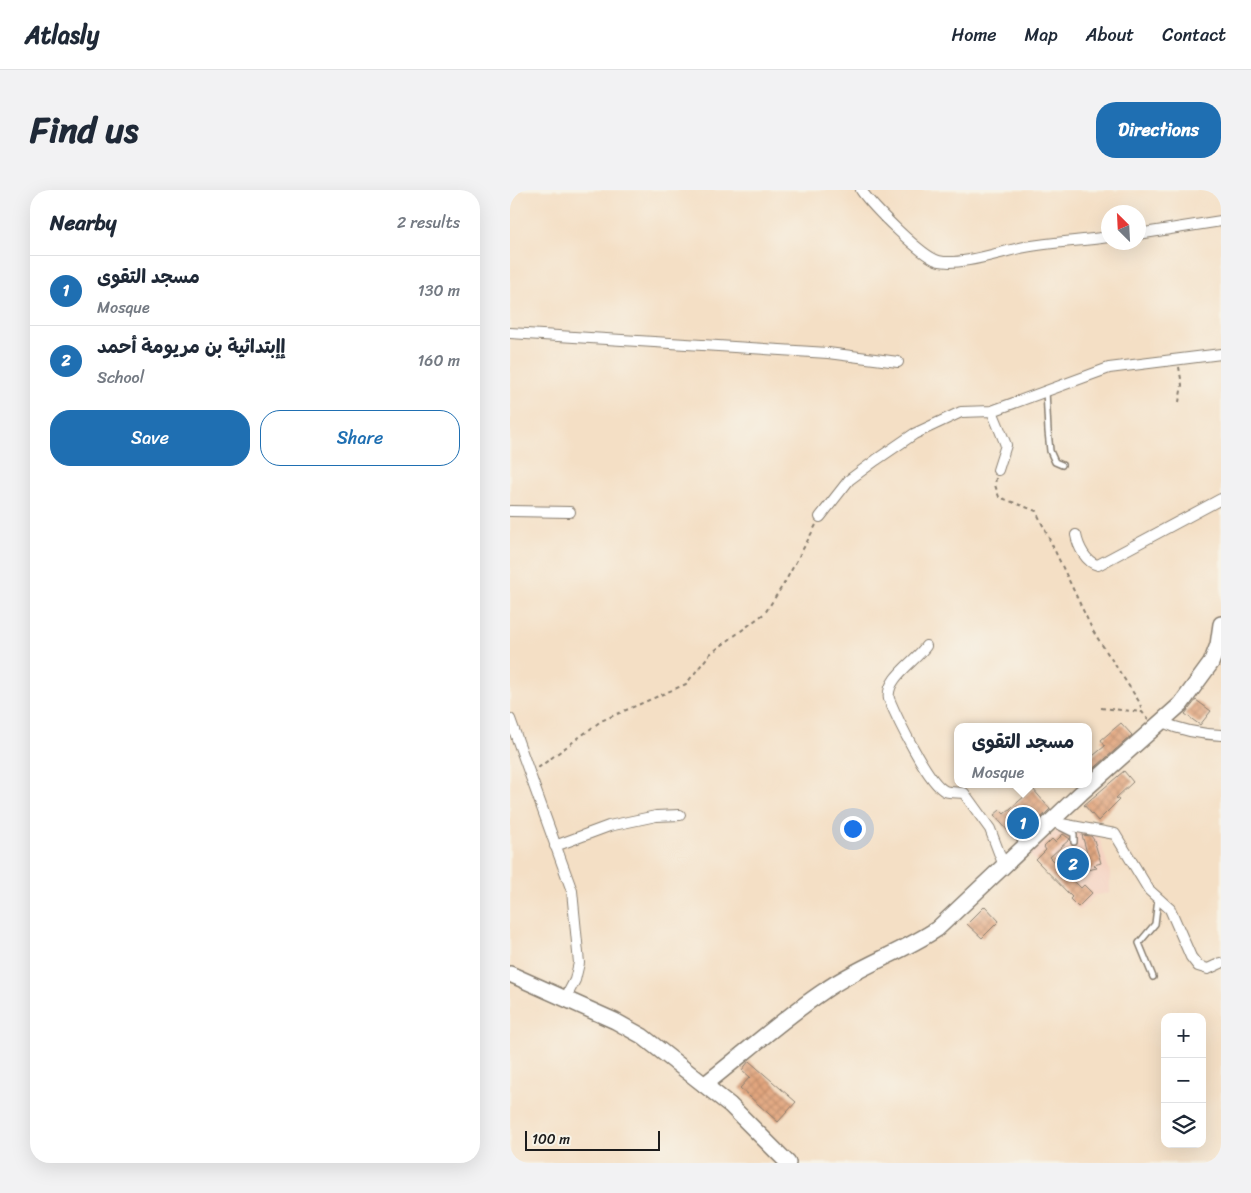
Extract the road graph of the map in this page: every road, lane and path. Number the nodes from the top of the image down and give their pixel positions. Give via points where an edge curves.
1 (861, 190) edge
2 (1221, 221) edge
3 (1146, 233) edge
4 (1101, 239) edge
5 (510, 333) edge
6 (1221, 354) edge
7 (1177, 360) junction
8 (898, 362) dead end
9 (1046, 390) junction
10 (1179, 402) dead end
11 (992, 410) junction
12 (1062, 465) dead end
13 (998, 470) joint
14 (1221, 499) edge
15 (510, 510) edge
16 (570, 512) dead end
17 (820, 517) joint
18 (1076, 535) dead end
19 (1221, 624) edge
20 (926, 646) dead end
21 (1101, 708) dead end
22 (1142, 712) junction
23 (510, 719) edge
24 (1159, 725) junction
25 (1221, 735) edge
26 (530, 774) junction
27 (1092, 788) edge
28 (1092, 788) edge
29 (680, 814) dead end
30 (1054, 823) junction
31 (1074, 842) dead end
32 (555, 846) junction
33 (1004, 866) junction
34 (1158, 898) junction
35 (1221, 962) edge
36 (510, 974) edge
37 (1153, 977) dead end
38 (566, 999) junction
39 (704, 1085) junction
40 (788, 1163) edge

1 - 4 street via 895,226 932,258 941,261
2 - 3 street
5 - 8 street via 828,353
6 - 7 street
7 - 9 street via 1109,368
7 - 10 path via 1182,385
9 - 11 street
9 - 12 lane via 1050,451 1055,462
11 - 13 street via 1006,444
11 - 17 street via 960,412 901,441 849,480
13 - 22 path via 995,485 999,496 1036,511 1093,631 1140,702
14 - 18 street via 1098,565 1094,565 1079,546
15 - 16 street
17 - 26 path via 765,613 710,654 686,684 601,721
19 - 24 street via 1218,645 1210,663 1182,704
20 - 33 street via 894,681 889,699 926,770 946,792 964,793 990,829
21 - 22 path
22 - 24 path
23 - 26 street
24 - 25 street via 1199,734
24 - 28 street
26 - 32 street
27 - 30 street
29 - 32 street via 609,826
30 - 31 lane via 1074,834
30 - 33 street
30 - 34 street via 1115,834 1149,890
32 - 38 street via 572,891 579,957 578,970
33 - 39 street via 937,929 823,991
34 - 35 street via 1170,909 1188,952 1198,966 1208,969
34 - 37 lane via 1155,924 1139,943
36 - 38 street
38 - 39 street via 642,1036
39 - 40 street via 730,1105

